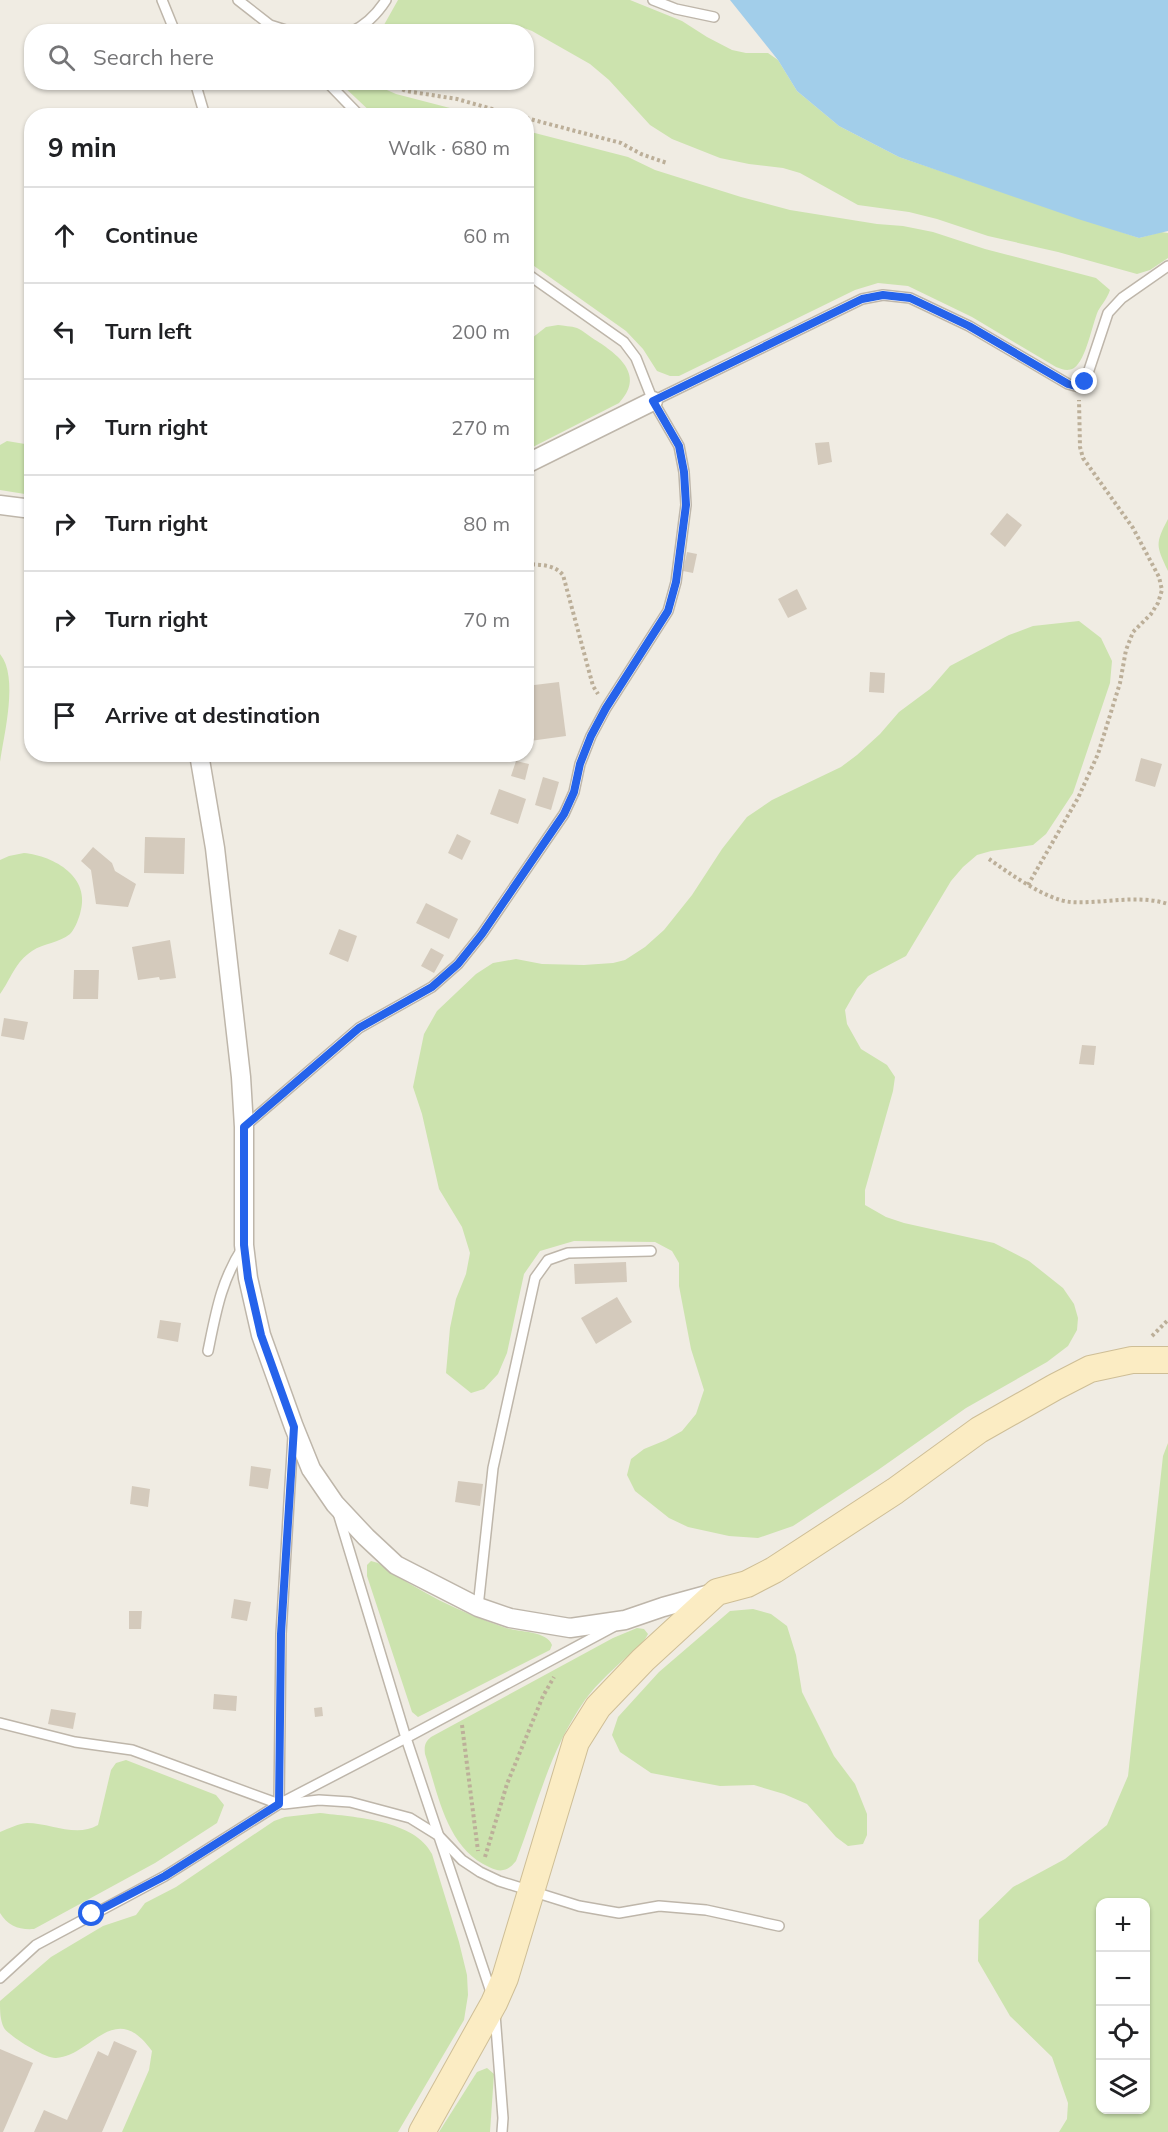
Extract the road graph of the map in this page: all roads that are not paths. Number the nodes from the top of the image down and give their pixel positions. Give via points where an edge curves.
1 (162, 0) edge
2 (238, 0) edge
3 (386, 0) edge
4 (653, 0) edge
5 (714, 17) dead end
6 (172, 24) edge
7 (268, 24) edge
8 (365, 24) edge
9 (197, 90) edge
10 (335, 90) edge
11 (203, 108) edge
12 (352, 108) edge
13 (1168, 266) edge
14 (534, 279) edge
15 (653, 401) junction
16 (534, 460) edge
17 (0, 505) edge
18 (24, 508) edge
19 (200, 762) edge
20 (244, 1127) junction
21 (244, 1245) junction
22 (651, 1251) dead end
23 (208, 1351) dead end
24 (1168, 1360) edge
25 (294, 1427) junction
26 (335, 1504) junction
27 (717, 1592) junction
28 (478, 1607) junction
29 (625, 1620) junction
30 (0, 1723) edge
31 (406, 1738) junction
32 (279, 1804) junction
33 (439, 1836) junction
34 (532, 1891) junction
35 (779, 1926) dead end
36 (0, 1978) edge
37 (494, 2003) junction
38 (422, 2132) edge
39 (502, 2132) edge

1 - 6 lane
2 - 7 lane
3 - 8 lane
4 - 5 lane
9 - 11 lane
10 - 12 lane
13 - 15 lane via 1122,298 1108,313 1085,382 1079,387 910,298 883,295 862,299
14 - 15 lane via 624,342 636,358
15 - 16 street
15 - 20 lane via 679,446 684,472 686,505 676,582 668,611 587,745 564,814 458,964 432,987 359,1028
17 - 18 street
19 - 20 street via 215,848
20 - 21 street
21 - 23 lane via 224,1282
21 - 25 street via 261,1335
22 - 28 lane via 568,1253 548,1260 535,1278 493,1468
24 - 27 main road via 1132,1360 1090,1369 979,1430 895,1491 774,1570 747,1584
25 - 26 street via 311,1469
25 - 32 lane via 281,1634
26 - 28 street via 396,1565
26 - 31 lane
27 - 29 street
27 - 34 main road via 643,1660 587,1724 576,1742
28 - 29 street via 510,1618 570,1628
29 - 31 lane
30 - 32 lane via 75,1742 132,1750
31 - 32 lane
31 - 33 lane
32 - 33 lane via 350,1802 410,1818
32 - 36 lane via 165,1876 36,1945
33 - 34 lane via 480,1872
33 - 37 lane
34 - 35 lane via 579,1906 619,1913 659,1906 706,1910
34 - 37 main road
37 - 38 main road
37 - 39 lane

